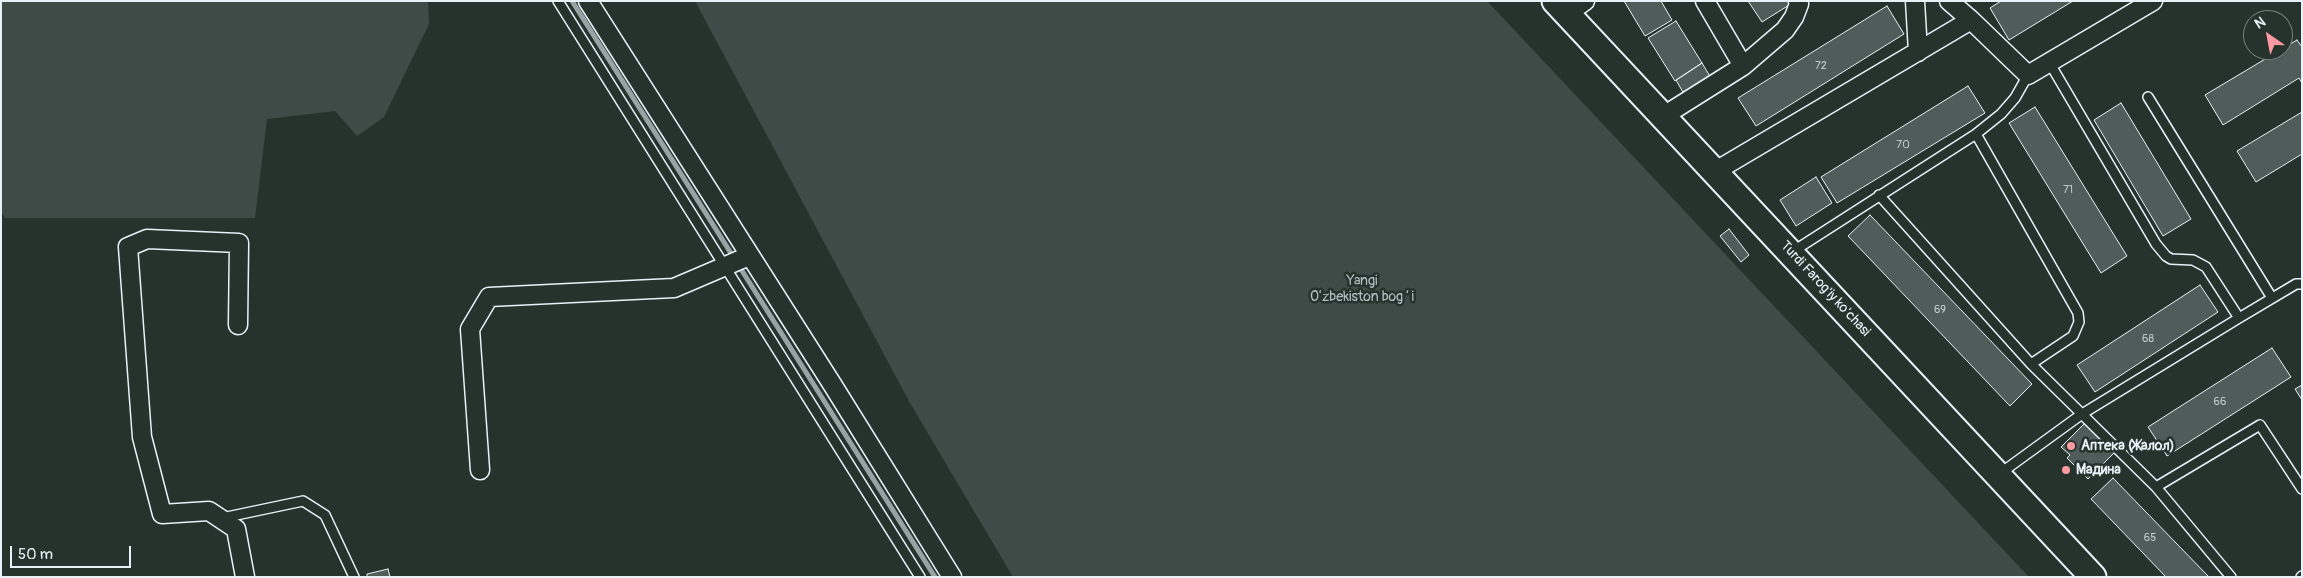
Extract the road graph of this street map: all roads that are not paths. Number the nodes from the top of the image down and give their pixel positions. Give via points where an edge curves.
1 (558, 1) edge
2 (588, 1) edge
3 (1705, 1) edge
4 (1798, 1) edge
5 (1915, 1) edge
6 (1949, 1) edge
7 (2153, 1) edge
8 (1569, 5) edge
9 (1971, 20) junction
10 (1918, 52) junction
11 (2049, 62) junction
12 (1744, 66) junction
13 (2028, 76) junction
14 (2148, 97) dead end
15 (1662, 117) junction
16 (1976, 134) junction
17 (1714, 172) junction
18 (1879, 195) junction
19 (1791, 252) junction
20 (737, 262) junction
21 (2302, 284) edge
22 (2272, 298) junction
23 (2239, 318) junction
24 (238, 325) dead end
25 (2031, 364) junction
26 (2082, 414) junction
27 (480, 470) dead end
28 (1998, 475) junction
29 (2156, 487) junction
30 (2302, 488) edge
31 (220, 519) junction
32 (245, 577) edge
33 (354, 577) edge
34 (920, 577) edge
35 (952, 577) edge
36 (2093, 577) edge
37 (2231, 577) edge

1 - 20 lane
2 - 20 street
3 - 12 street
4 - 12 street via 1794,18 1785,30
5 - 10 street
6 - 9 street
7 - 11 street
8 - 15 main road, Turdi Farog'iy ko'chasi
9 - 10 street
9 - 13 street
10 - 17 street
11 - 13 street
11 - 23 lane via 2156,244 2171,259 2193,260 2206,267
12 - 15 street
13 - 16 lane via 2015,98
14 - 22 lane
15 - 17 main road, Turdi Farog'iy ko'chasi
16 - 18 lane
16 - 25 lane via 2078,313 2079,322 2072,336
17 - 19 main road, Turdi Farog'iy ko'chasi
18 - 19 lane
18 - 25 lane
19 - 28 main road, Turdi Farog'iy ko'chasi
20 - 27 street via 674,288 489,297 470,329
20 - 34 lane
20 - 35 street
21 - 22 lane via 2296,284
22 - 23 lane
23 - 26 lane
24 - 31 street via 239,243 147,239 128,247 142,437 162,514 209,511
25 - 26 lane
26 - 28 lane
26 - 29 lane
28 - 36 main road, Turdi Farog'iy ko'chasi
29 - 30 lane via 2260,424
29 - 37 lane
31 - 32 street via 236,530
31 - 33 lane via 303,500 325,515

